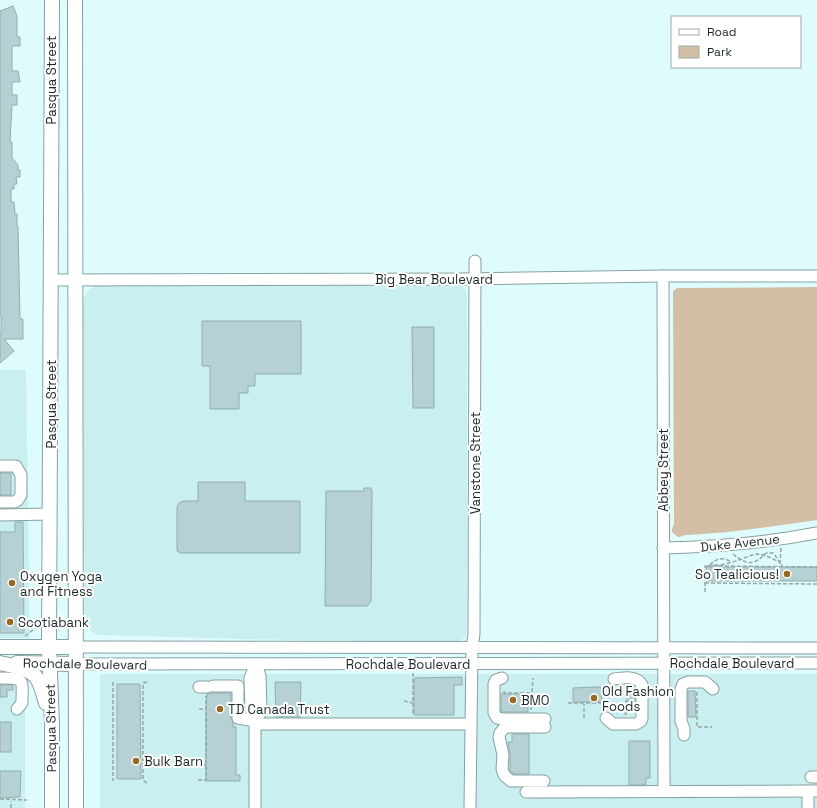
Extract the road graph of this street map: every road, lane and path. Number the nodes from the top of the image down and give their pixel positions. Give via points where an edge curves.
1 (52, 0) edge
2 (75, 0) edge
3 (475, 261) dead end
4 (663, 276) junction
5 (817, 276) edge
6 (476, 279) junction
7 (51, 280) junction
8 (75, 280) junction
9 (0, 466) edge
10 (0, 502) edge
11 (50, 514) junction
12 (0, 515) edge
13 (817, 533) edge
14 (781, 546) dead end
15 (663, 548) junction
16 (731, 553) dead end
17 (764, 555) junction
18 (740, 560) junction
19 (778, 561) junction
20 (731, 562) junction
21 (750, 563) junction
22 (780, 564) junction
23 (710, 565) junction
24 (705, 566) junction
25 (719, 566) junction
26 (750, 566) junction
27 (784, 567) junction
28 (817, 567) edge
29 (705, 583) junction
30 (817, 584) edge
31 (705, 592) dead end
32 (41, 628) dead end
33 (21, 639) dead end
34 (0, 647) edge
35 (49, 647) junction
36 (77, 647) junction
37 (664, 647) junction
38 (472, 648) junction
39 (817, 648) edge
40 (0, 663) edge
41 (664, 663) junction
42 (817, 663) edge
43 (50, 664) junction
44 (76, 664) junction
45 (256, 664) junction
46 (472, 664) junction
47 (413, 671) dead end
48 (0, 678) edge
49 (502, 678) dead end
50 (532, 678) dead end
51 (614, 678) dead end
52 (113, 682) dead end
53 (147, 682) dead end
54 (626, 684) dead end
55 (206, 687) joint
56 (697, 688) dead end
57 (713, 689) dead end
58 (504, 691) dead end
59 (531, 693) junction
60 (404, 702) dead end
61 (413, 703) junction
62 (568, 703) dead end
63 (584, 703) junction
64 (602, 703) dead end
65 (531, 704) junction
66 (545, 704) dead end
67 (17, 708) dead end
68 (199, 709) dead end
69 (205, 709) junction
70 (620, 714) dead end
71 (531, 716) dead end
72 (413, 717) dead end
73 (584, 718) dead end
74 (606, 718) dead end
75 (255, 722) junction
76 (470, 724) junction
77 (52, 725) junction
78 (712, 727) dead end
79 (684, 735) dead end
80 (198, 765) dead end
81 (206, 765) junction
82 (143, 772) junction
83 (148, 772) dead end
84 (198, 780) dead end
85 (113, 781) dead end
86 (544, 781) dead end
87 (148, 784) dead end
88 (664, 791) junction
89 (812, 791) edge
90 (526, 792) dead end
91 (0, 799) edge
92 (27, 800) dead end
93 (11, 801) dead end
94 (11, 808) edge
95 (52, 808) edge
96 (76, 808) edge
97 (255, 808) edge
98 (470, 808) edge
99 (808, 808) edge

1 - 7 main road, Pasqua Street
2 - 8 main road, Pasqua Street
3 - 6 street, Vanstone Street
4 - 5 street, Big Bear Boulevard
4 - 6 street, Big Bear Boulevard
4 - 15 street, Abbey Street
6 - 8 street, Big Bear Boulevard
6 - 38 street, Vanstone Street
7 - 8 street, Big Bear Boulevard
7 - 11 main road, Pasqua Street
8 - 36 main road, Pasqua Street
9 - 10 street via 16,466 22,475 22,482 18,500
11 - 12 street
11 - 35 main road, Pasqua Street
13 - 15 street, Duke Avenue via 726,546
14 - 22 path
15 - 37 street, Abbey Street
16 - 18 path
17 - 18 path via 749,556
17 - 19 path
17 - 19 path via 773,553
17 - 21 path
18 - 20 path
18 - 21 path
19 - 22 path
20 - 23 path via 723,558 714,560
20 - 25 path
21 - 26 path
22 - 27 path
23 - 24 path
23 - 25 path
24 - 25 path
24 - 29 path
25 - 26 path
26 - 27 path
27 - 28 path
29 - 30 path
29 - 31 path
32 - 33 path via 41,624
34 - 35 main road, Rochdale Boulevard
35 - 36 main road, Rochdale Boulevard
35 - 43 main road, Pasqua Street
36 - 38 street, Rochdale Boulevard
36 - 44 main road, Pasqua Street
37 - 38 street, Rochdale Boulevard
37 - 39 street, Rochdale Boulevard
37 - 41 street, Abbey Street
38 - 46 street, Vanstone Street
40 - 43 main road, Rochdale Boulevard
40 - 77 main road via 30,671 35,676
41 - 42 street, Rochdale Boulevard
41 - 46 street, Rochdale Boulevard
41 - 88 street, Abbey Street
43 - 44 main road, Rochdale Boulevard
43 - 77 main road, Pasqua Street
44 - 45 street, Rochdale Boulevard
44 - 96 main road, Pasqua Street
45 - 46 street, Rochdale Boulevard
45 - 75 street via 250,678 251,711
46 - 76 street, Vanstone Street
47 - 61 path
48 - 67 street via 21,680 22,703
49 - 86 street via 494,684 494,713 497,718 545,723 505,727 500,732 504,775 511,781
50 - 59 path
51 - 74 street via 640,680 642,718 636,724 613,724
52 - 85 path
53 - 82 path via 143,683
54 - 70 path via 626,714
55 - 69 path
55 - 75 street via 238,686 238,718
56 - 78 path via 697,726
57 - 79 street via 705,682 683,684 681,721
58 - 59 path
59 - 65 path
60 - 61 path
61 - 72 path
62 - 63 path
63 - 64 path
63 - 73 path
65 - 66 path
65 - 71 path
68 - 69 path
69 - 81 path
75 - 76 street
75 - 97 street
76 - 98 street, Vanstone Street
77 - 95 main road, Pasqua Street
80 - 81 path
81 - 84 path via 206,780
82 - 83 path
82 - 87 path via 143,780
88 - 89 street
88 - 90 street
89 - 99 street
91 - 92 path
93 - 94 path

